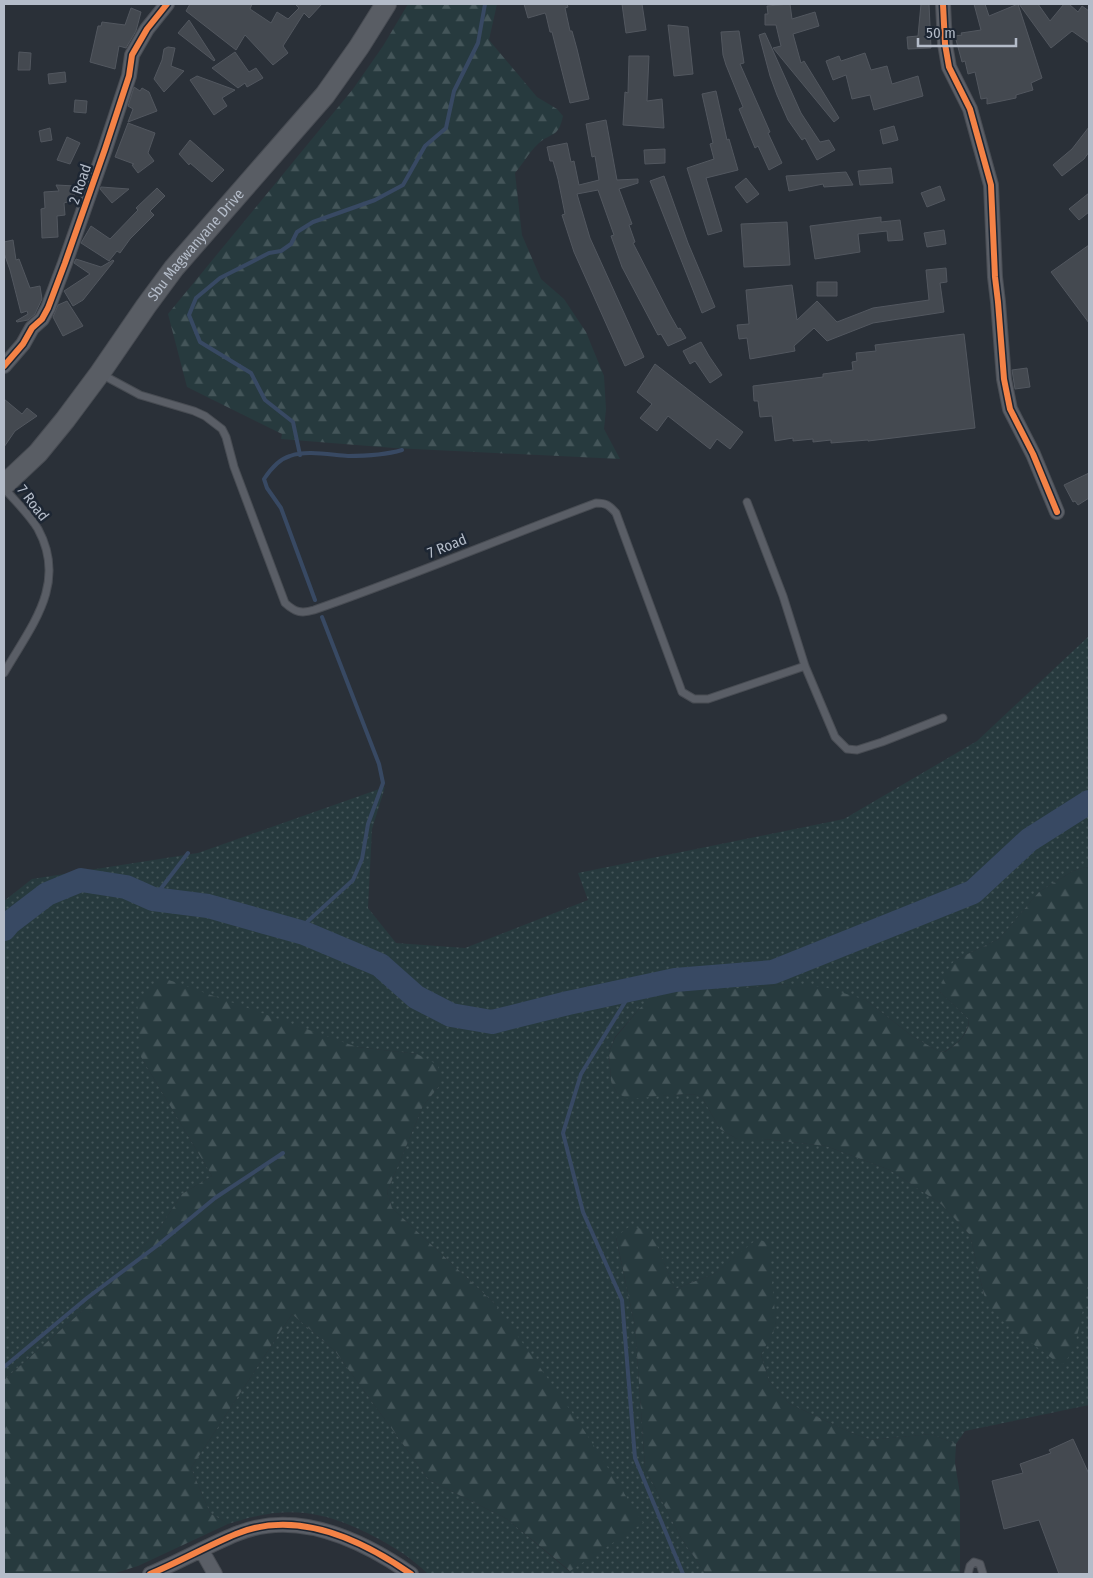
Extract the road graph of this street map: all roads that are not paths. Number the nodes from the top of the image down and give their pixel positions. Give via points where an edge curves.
1 (167, 4) edge
2 (386, 4) edge
3 (943, 4) edge
4 (4, 366) edge
5 (100, 374) junction
6 (4, 486) edge
7 (747, 502) dead end
8 (1057, 512) dead end
9 (805, 666) junction
10 (4, 673) edge
11 (943, 718) dead end
12 (202, 1550) junction
13 (150, 1574) edge
14 (214, 1574) edge
15 (411, 1574) edge
16 (968, 1574) edge
17 (983, 1574) edge

1 - 4 street, 2 Road via 132,55 129,76 105,149 48,308
2 - 5 main road, Sbu Magwanyane Drive via 326,95 174,268
3 - 8 street via 949,67 970,109 991,185 994,277 1010,409
5 - 6 main road, Sbu Magwanyane Drive via 38,453
5 - 9 lane, 7 Road via 140,395 206,416 222,429 285,603 297,612 302,614 396,582 543,523 604,503 616,513 682,692 694,699 708,700
6 - 10 lane, 7 Road via 38,529 47,551 50,573 42,605
7 - 9 lane via 783,596
9 - 11 lane via 835,737 847,749 857,750 882,742
12 - 13 street
12 - 14 street
12 - 15 street via 237,1534 283,1525 338,1535 391,1560
16 - 17 lane via 974,1562 980,1564

